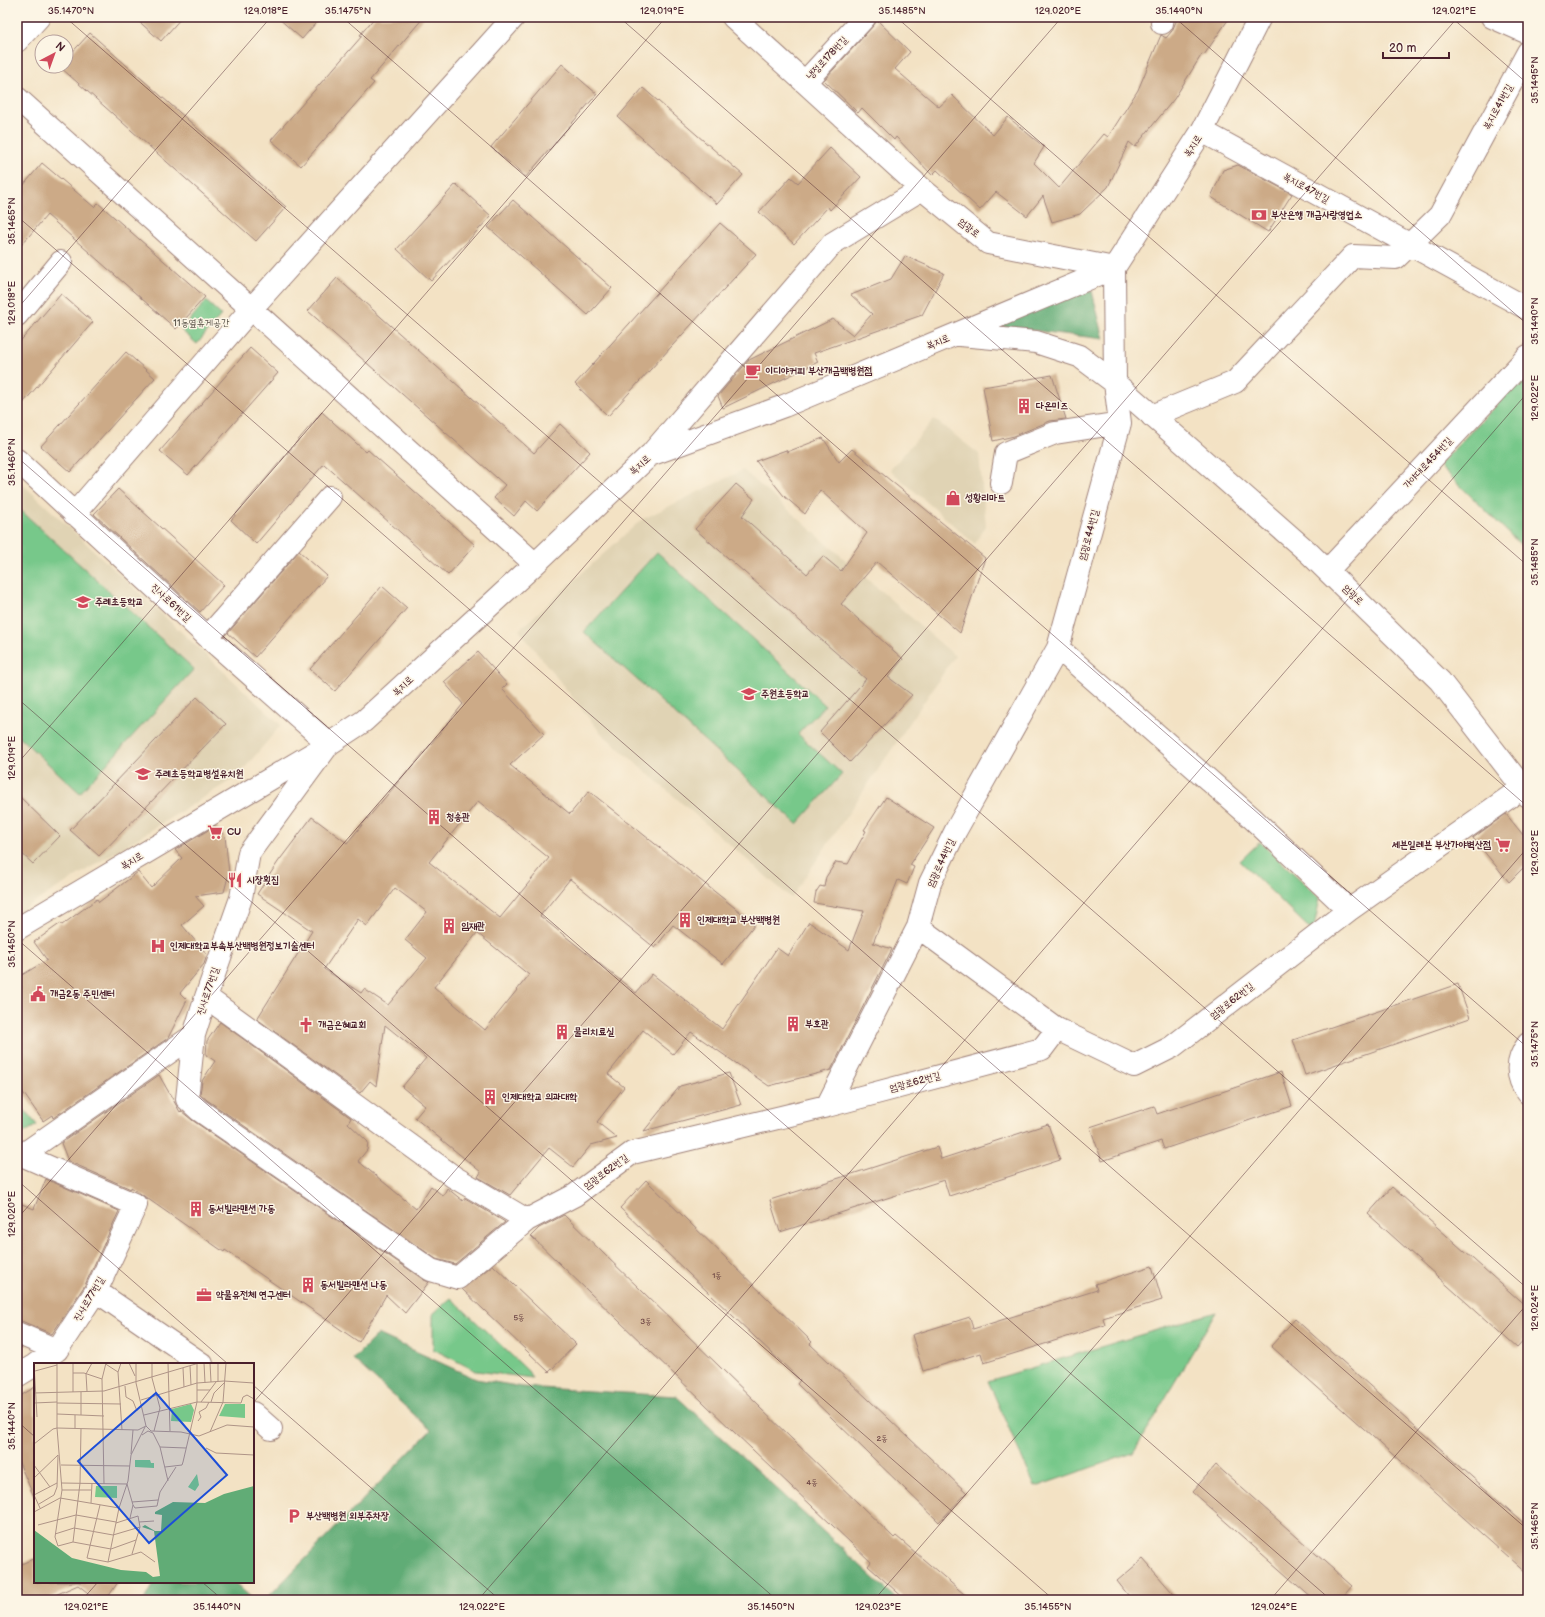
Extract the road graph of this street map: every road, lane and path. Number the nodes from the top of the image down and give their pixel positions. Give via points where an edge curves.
1 (39, 17) edge
2 (514, 17) edge
3 (733, 17) edge
4 (865, 17) edge
5 (1260, 17) edge
6 (1492, 17) edge
7 (1528, 34) edge
8 (17, 41) edge
9 (1528, 52) edge
10 (805, 82) junction
11 (17, 98) edge
12 (1202, 132) junction
13 (922, 189) junction
14 (1410, 245) junction
15 (61, 262) dead end
16 (1114, 268) junction
17 (252, 308) junction
18 (1528, 309) edge
19 (17, 315) edge
20 (957, 334) junction
21 (1528, 356) edge
22 (1115, 383) junction
23 (1152, 416) junction
24 (1120, 423) junction
25 (650, 455) junction
26 (17, 460) edge
27 (1001, 482) dead end
28 (330, 497) dead end
29 (74, 514) junction
30 (535, 564) junction
31 (1328, 570) junction
32 (208, 637) junction
33 (1058, 648) junction
34 (329, 744) junction
35 (1526, 789) edge
36 (1349, 910) junction
37 (918, 926) junction
38 (17, 929) edge
39 (206, 997) junction
40 (1058, 1029) junction
41 (194, 1035) junction
42 (1528, 1044) edge
43 (1528, 1093) edge
44 (827, 1106) junction
45 (19, 1154) edge
46 (527, 1220) junction
47 (96, 1291) junction
48 (17, 1333) edge
49 (57, 1350) junction
50 (38, 1363) edge
51 (201, 1363) edge
52 (34, 1365) edge
53 (17, 1376) edge
54 (254, 1413) edge
55 (271, 1430) dead end

1 - 8 street
2 - 17 street
3 - 10 street, 엄광로
4 - 10 street, 냉정로178번길
5 - 12 street, 복지로
6 - 7 street
9 - 14 street, 복지로41번길 via 1440,215
10 - 13 street, 엄광로
11 - 17 street
12 - 14 street, 복지로47번길
12 - 16 street, 복지로
13 - 16 street, 엄광로 via 988,243
13 - 25 street via 833,243
14 - 18 street, 복지로47번길
14 - 23 street via 1396,258 1352,256 1235,382
15 - 19 street
16 - 20 street, 복지로
16 - 22 street
17 - 29 street
17 - 30 street
20 - 22 street, 엄광로 via 1036,342 1079,356
20 - 25 street, 복지로 via 784,406
21 - 31 street, 가야대로454번길
22 - 23 street, 엄광로
22 - 24 street, 엄광로44번길
23 - 31 street, 엄광로
24 - 27 street via 1055,433 1006,453
24 - 33 street, 엄광로44번길
25 - 30 street, 복지로
26 - 29 street, 진사로61번길
28 - 32 street
29 - 32 street, 진사로61번길
30 - 34 street, 복지로 via 364,721
31 - 35 street, 엄광로 via 1440,681
32 - 34 street, 진사로61번길
33 - 36 street via 1252,818
33 - 37 street, 엄광로44번길 via 946,850 930,883
34 - 38 street, 복지로
34 - 39 street, 진사로77번길 via 249,854 241,898
35 - 36 street, 엄광로62번길
36 - 40 street, 엄광로62번길 via 1172,1047 1134,1066
37 - 40 street
37 - 44 street, 엄광로44번길
39 - 41 street, 진사로77번길
39 - 46 street via 454,1177
40 - 44 street, 엄광로62번길 via 1042,1049
41 - 45 street, 진사로77번길
41 - 46 street, 엄광로62번길 via 187,1099 199,1110 431,1270 458,1278
42 - 43 street via 1520,1058 1518,1074 1521,1084
44 - 46 street, 엄광로62번길 via 632,1153 574,1195
45 - 47 street, 진사로77번길 via 136,1205
47 - 49 street, 진사로77번길
47 - 51 street
48 - 49 street
49 - 50 street
52 - 53 street
54 - 55 street

